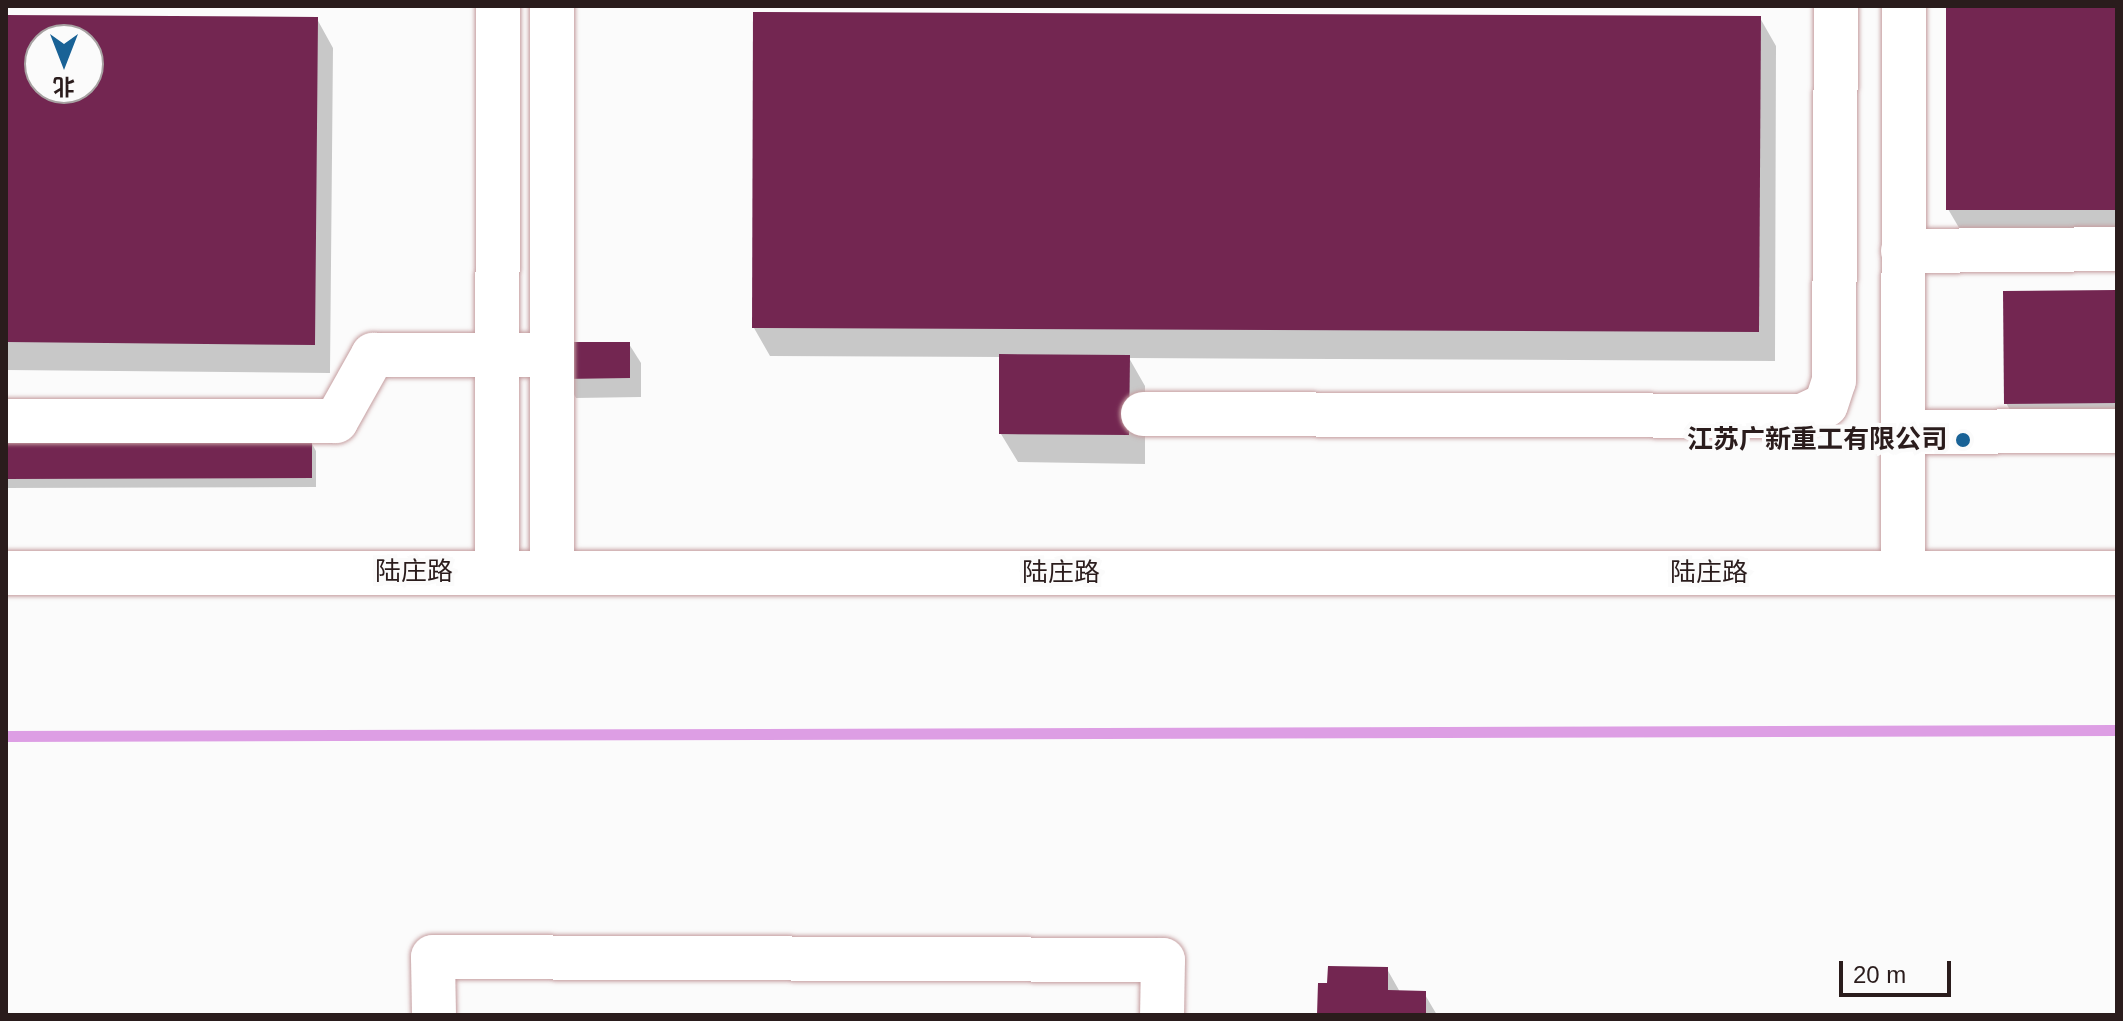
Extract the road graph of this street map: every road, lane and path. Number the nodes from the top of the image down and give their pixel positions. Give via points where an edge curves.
1 (498, 6) edge
2 (552, 6) edge
3 (1836, 6) edge
4 (1904, 6) edge
5 (2117, 249) edge
6 (1903, 251) junction
7 (498, 355) junction
8 (552, 355) junction
9 (1143, 414) dead end
10 (6, 421) edge
11 (2117, 431) edge
12 (1903, 432) junction
13 (497, 572) junction
14 (6, 573) edge
15 (552, 573) junction
16 (1903, 573) junction
17 (2117, 573) edge
18 (434, 1015) edge
19 (1162, 1015) edge

1 - 7 street
2 - 8 street
3 - 9 street via 1834,381 1826,405 1802,416
4 - 6 street
5 - 6 street
6 - 12 street
7 - 8 street
7 - 10 street via 373,355 336,421
7 - 13 street
8 - 15 street
11 - 12 street
12 - 16 street
13 - 14 street, 陆庄路
13 - 15 street, 陆庄路
15 - 16 street, 陆庄路
16 - 17 street, 陆庄路
18 - 19 street via 433,957 1163,960

